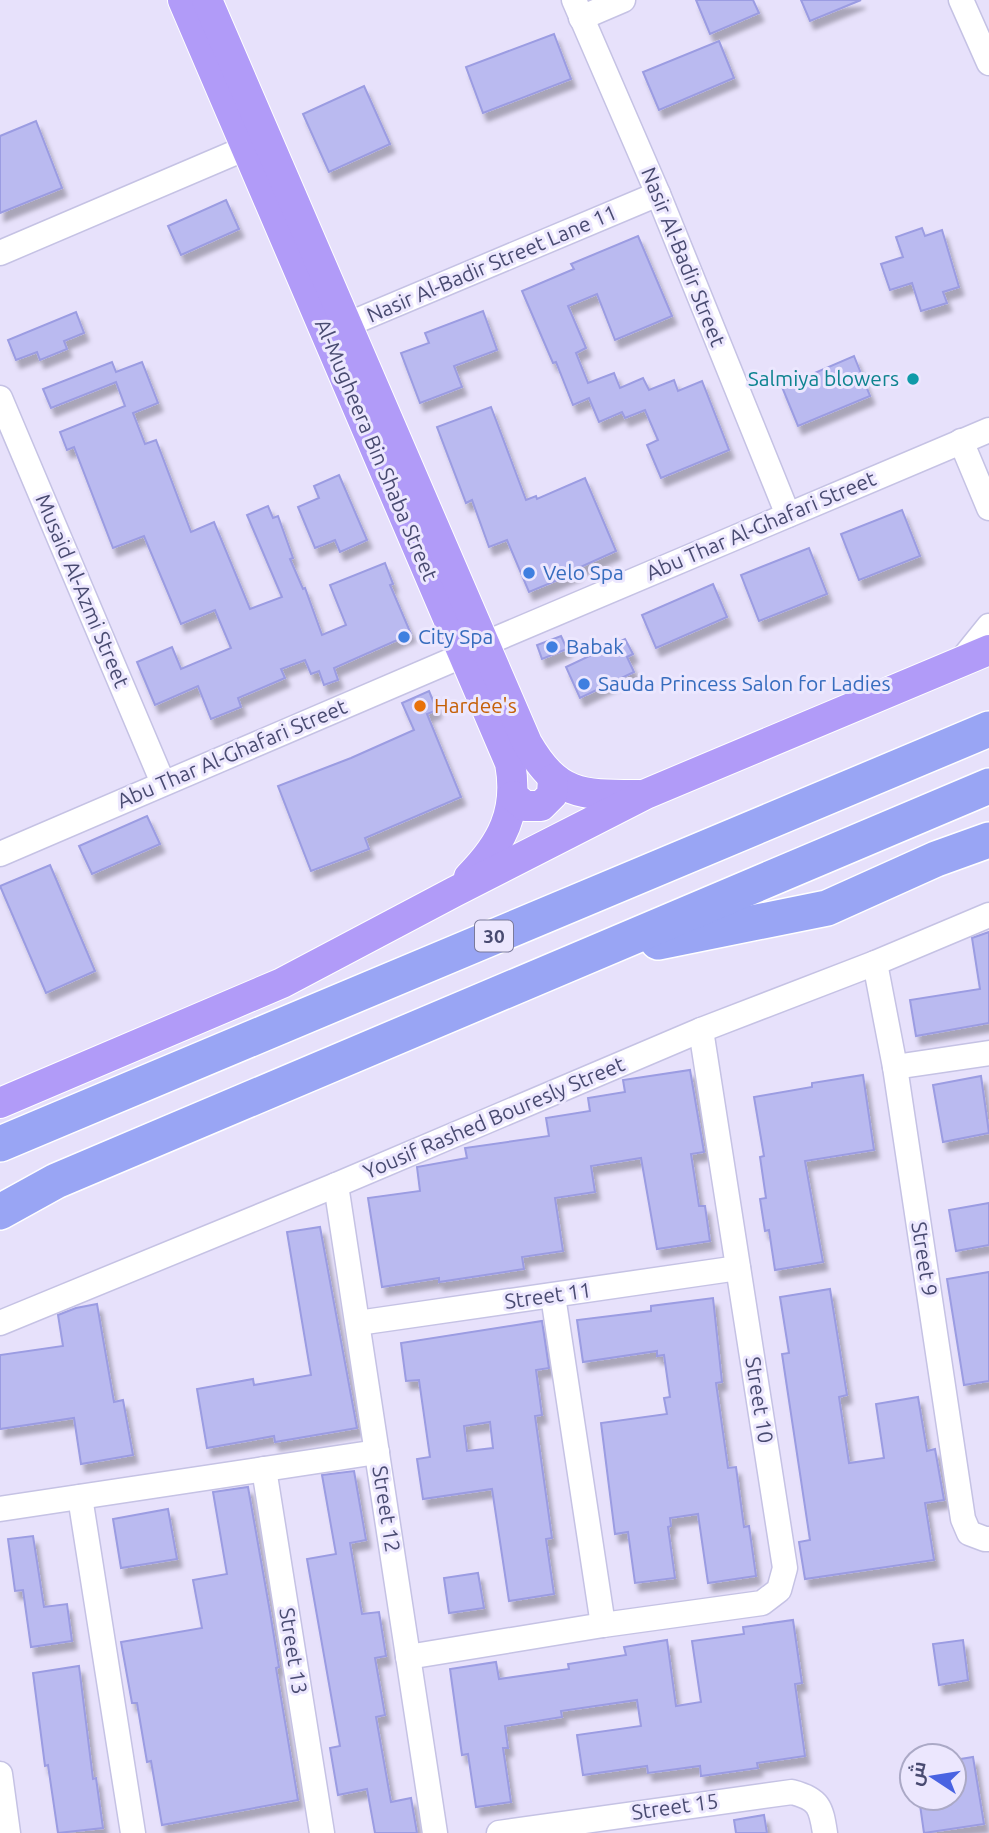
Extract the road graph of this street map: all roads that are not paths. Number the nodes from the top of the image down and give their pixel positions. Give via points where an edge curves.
1 (183, 0) edge
2 (207, 0) edge
3 (623, 0) edge
4 (961, 0) edge
5 (578, 9) edge
6 (989, 63) edge
7 (246, 148) junction
8 (659, 194) junction
9 (0, 253) edge
10 (336, 330) junction
11 (0, 398) edge
12 (980, 439) edge
13 (989, 508) edge
14 (788, 515) junction
15 (989, 626) edge
16 (474, 650) junction
17 (989, 650) edge
18 (960, 662) junction
19 (989, 729) edge
20 (553, 779) junction
21 (163, 783) junction
22 (989, 786) edge
23 (646, 794) junction
24 (513, 796) junction
25 (989, 840) edge
26 (0, 854) edge
27 (989, 856) edge
28 (936, 859) junction
29 (454, 892) junction
30 (989, 915) edge
31 (586, 957) junction
32 (875, 963) junction
33 (701, 1030) junction
34 (989, 1053) edge
35 (895, 1067) junction
36 (0, 1103) edge
37 (0, 1144) edge
38 (56, 1181) junction
39 (337, 1185) junction
40 (0, 1204) edge
41 (0, 1212) edge
42 (738, 1268) junction
43 (553, 1296) junction
44 (0, 1323) edge
45 (358, 1323) junction
46 (377, 1452) junction
47 (264, 1469) junction
48 (80, 1497) junction
49 (0, 1509) edge
50 (989, 1539) edge
51 (603, 1625) junction
52 (408, 1657) junction
53 (0, 1774) edge
54 (637, 1823) edge
55 (8, 1833) edge
56 (133, 1833) edge
57 (322, 1833) edge
58 (435, 1833) edge
59 (499, 1833) edge
60 (825, 1833) edge

1 - 7 main road, Al-Mugheera Bin Shaba Street
2 - 10 main road, Al-Mugheera Bin Shaba Street
3 - 5 street
4 - 6 street
5 - 8 street, Nasir Al-Badir Street
7 - 9 street
7 - 10 main road, Al-Mugheera Bin Shaba Street
8 - 10 street, Nasir Al-Badir Street Lane 11
8 - 14 street, Nasir Al-Badir Street
10 - 16 main road, Al-Mugheera Bin Shaba Street
11 - 21 street, Musaid Al-Azmi Street
12 - 13 street, Abu Thar Al-Ghafari Street
12 - 14 street, Abu Thar Al-Ghafari Street
14 - 16 street, Abu Thar Al-Ghafari Street
15 - 18 street
16 - 20 main road, Al-Mugheera Bin Shaba Street via 536,759
16 - 21 street, Abu Thar Al-Ghafari Street
16 - 24 main road, Al-Mugheera Bin Shaba Street via 510,764
17 - 18 main road
18 - 23 main road
19 - 37 highway, 30
20 - 23 main road, Al-Mugheera Bin Shaba Street via 583,793
20 - 24 main road via 552,795 541,806 525,806
21 - 26 street, Abu Thar Al-Ghafari Street
22 - 31 highway
23 - 29 main road
24 - 29 main road, Al-Mugheera Bin Shaba Street via 496,846
25 - 28 highway
27 - 28 highway
28 - 31 highway via 827,908
29 - 36 main road via 282,983
30 - 32 street, Yousif Rashed Bouresly Street
31 - 38 highway
32 - 33 street, Yousif Rashed Bouresly Street
32 - 35 street, Street 9
33 - 39 street, Yousif Rashed Bouresly Street
33 - 42 street, Street 10
34 - 35 street
35 - 50 street, Street 9 via 962,1519 969,1533
38 - 40 highway
38 - 41 highway
39 - 44 street, Yousif Rashed Bouresly Street
39 - 45 street, Street 12
42 - 43 street, Street 11
42 - 51 street, Street 10 via 785,1568 779,1590 762,1603
43 - 45 street, Street 11
43 - 51 street
45 - 46 street, Street 12
46 - 47 street
46 - 52 street, Street 12
47 - 48 street
47 - 57 street, Street 13
48 - 49 street
48 - 56 street
51 - 52 street, Street 10
52 - 58 street, Street 12
53 - 55 street
54 - 59 street, Street 15
54 - 60 street, Street 15 via 793,1792 810,1797 821,1810

